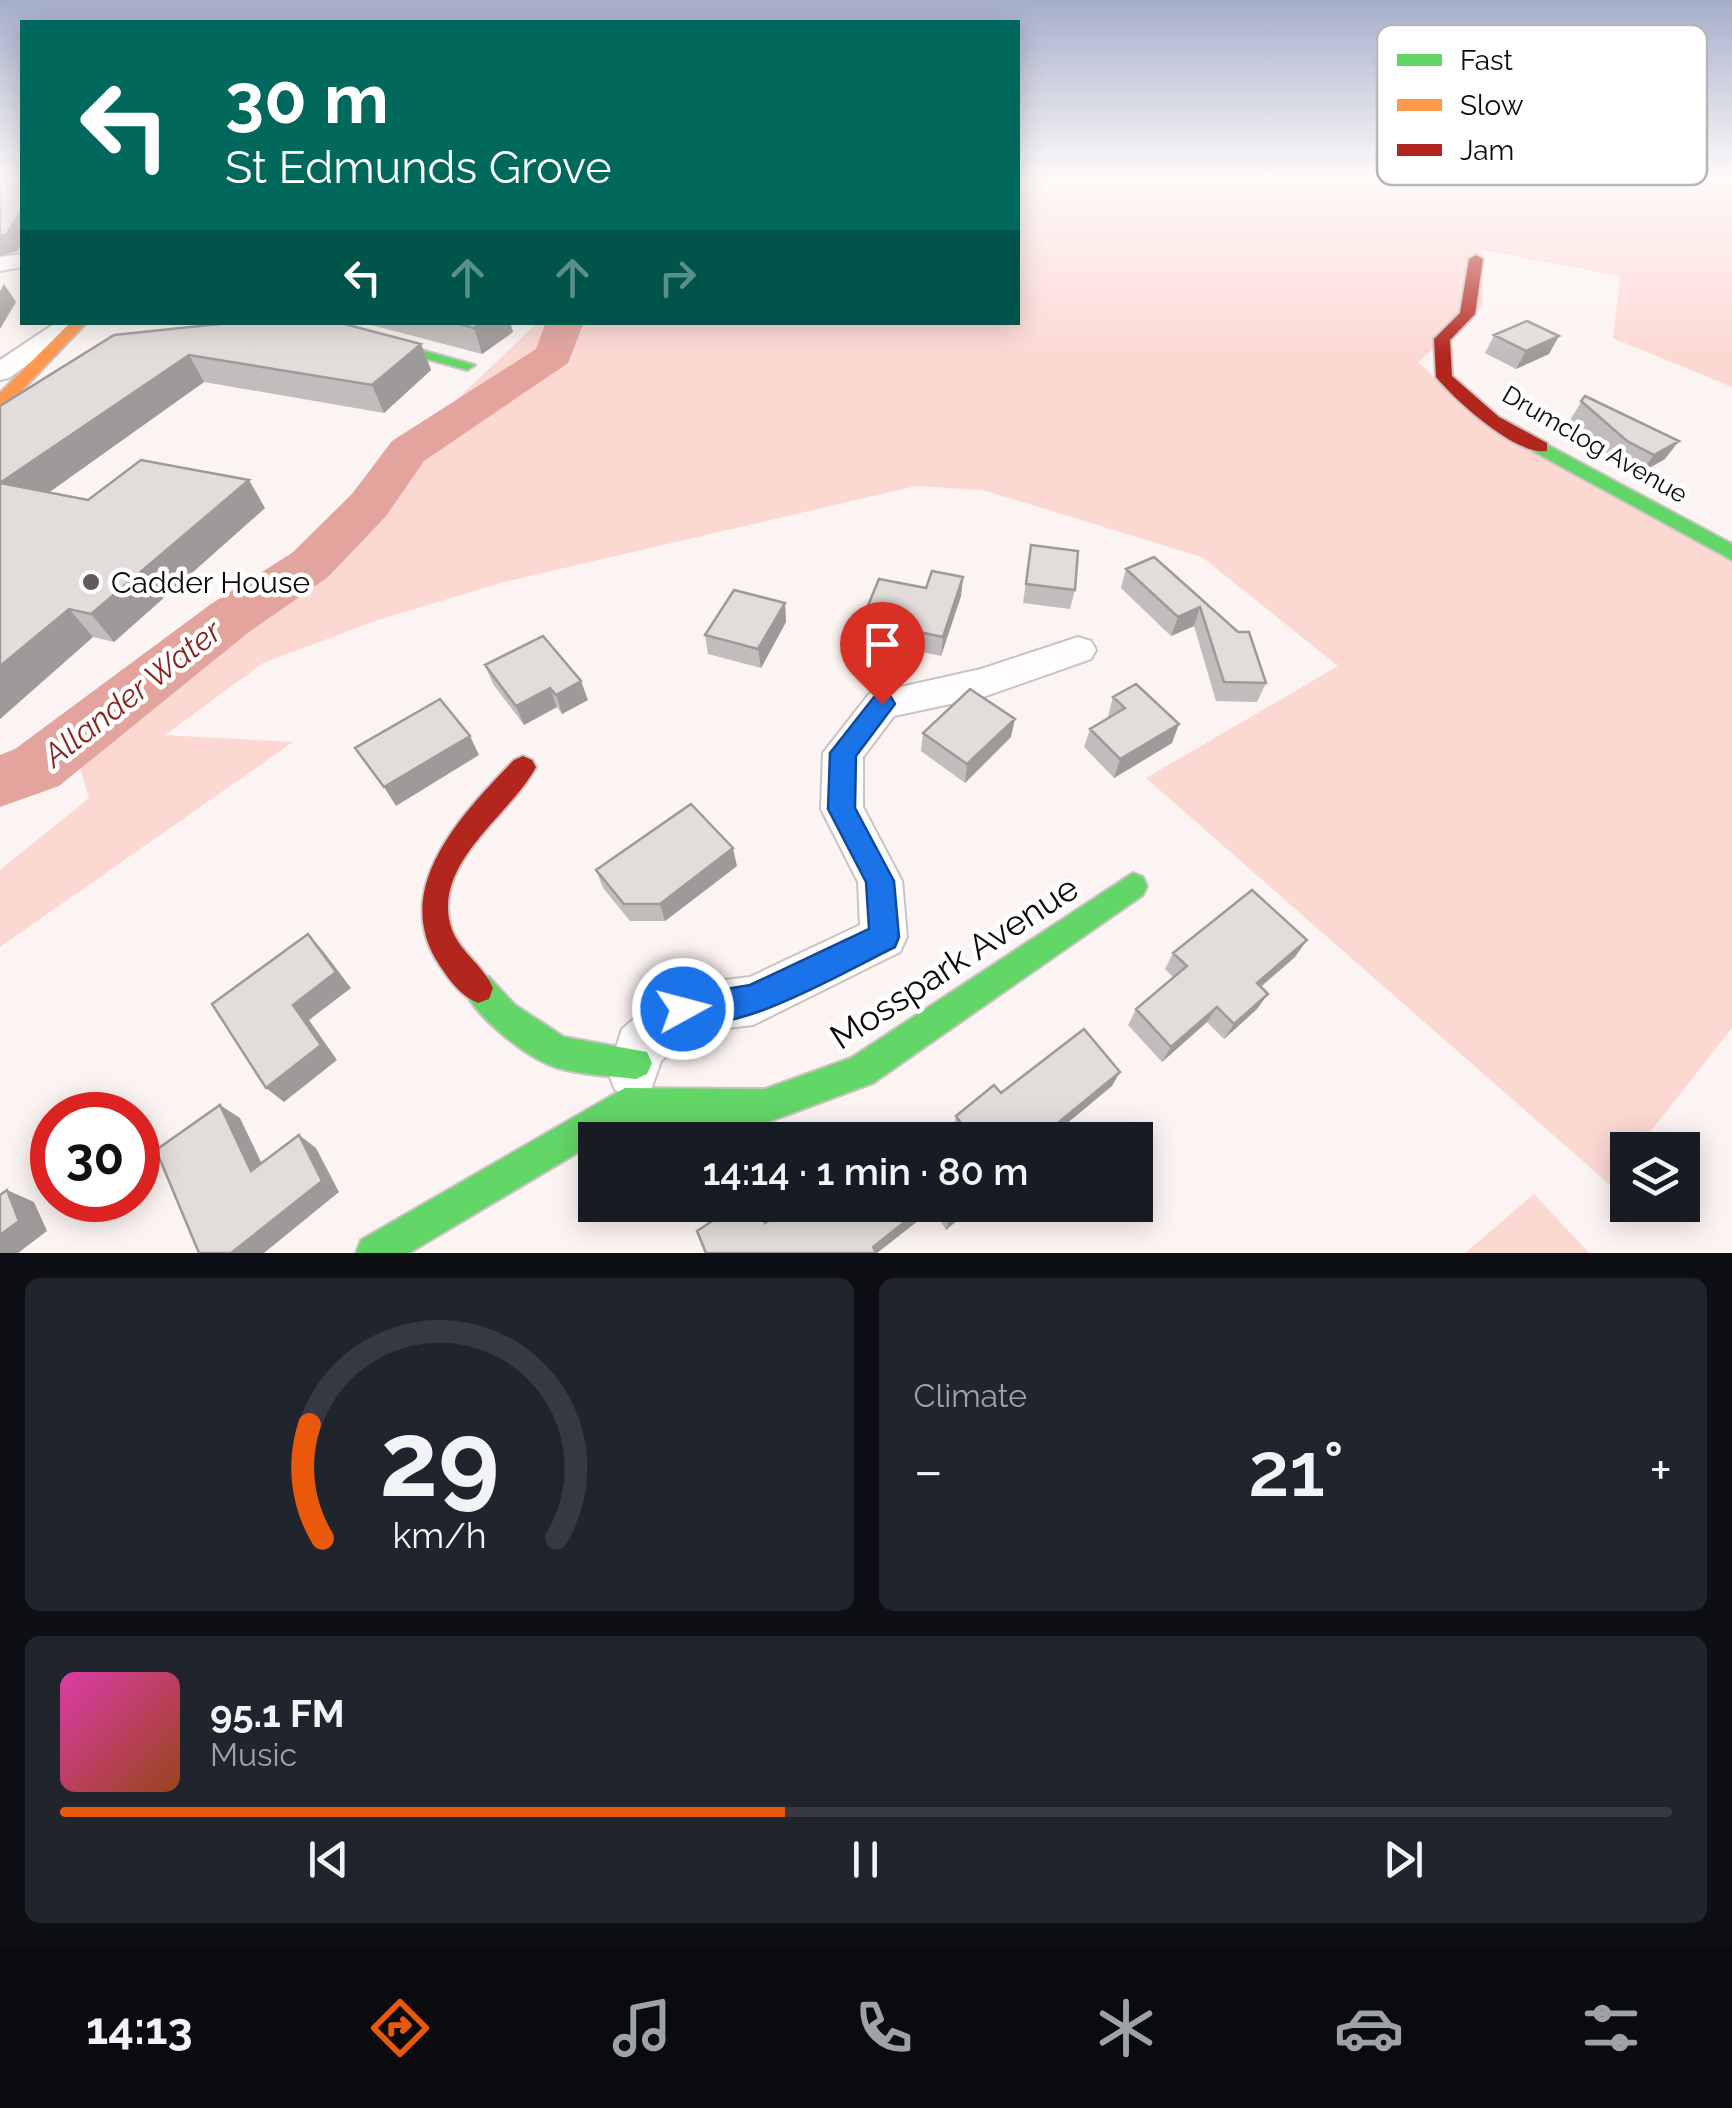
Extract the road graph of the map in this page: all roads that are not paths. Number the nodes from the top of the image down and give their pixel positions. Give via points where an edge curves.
1 (1476, 259) dead end
2 (68, 325) edge
3 (75, 325) edge
4 (312, 325) edge
5 (467, 365) dead end
6 (12, 367) edge
7 (0, 403) edge
8 (1732, 553) edge
9 (1078, 650) dead end
10 (523, 767) dead end
11 (1134, 886) dead end
12 (636, 1063) junction
13 (625, 1105) junction
14 (374, 1253) edge

1 - 8 street, Drumclog Avenue via 1468,314 1442,340 1444,377 1493,420
2 - 6 street
3 - 6 street
4 - 5 street
6 - 7 street
9 - 12 street via 982,683 882,704 843,753 842,809 880,881 884,937 752,1001 683,1009 640,1047
10 - 12 street via 479,814 442,871 436,924 457,966 504,1016 559,1052
11 - 13 street, Mosspark Avenue via 861,1071 765,1106
12 - 13 street
13 - 14 street

